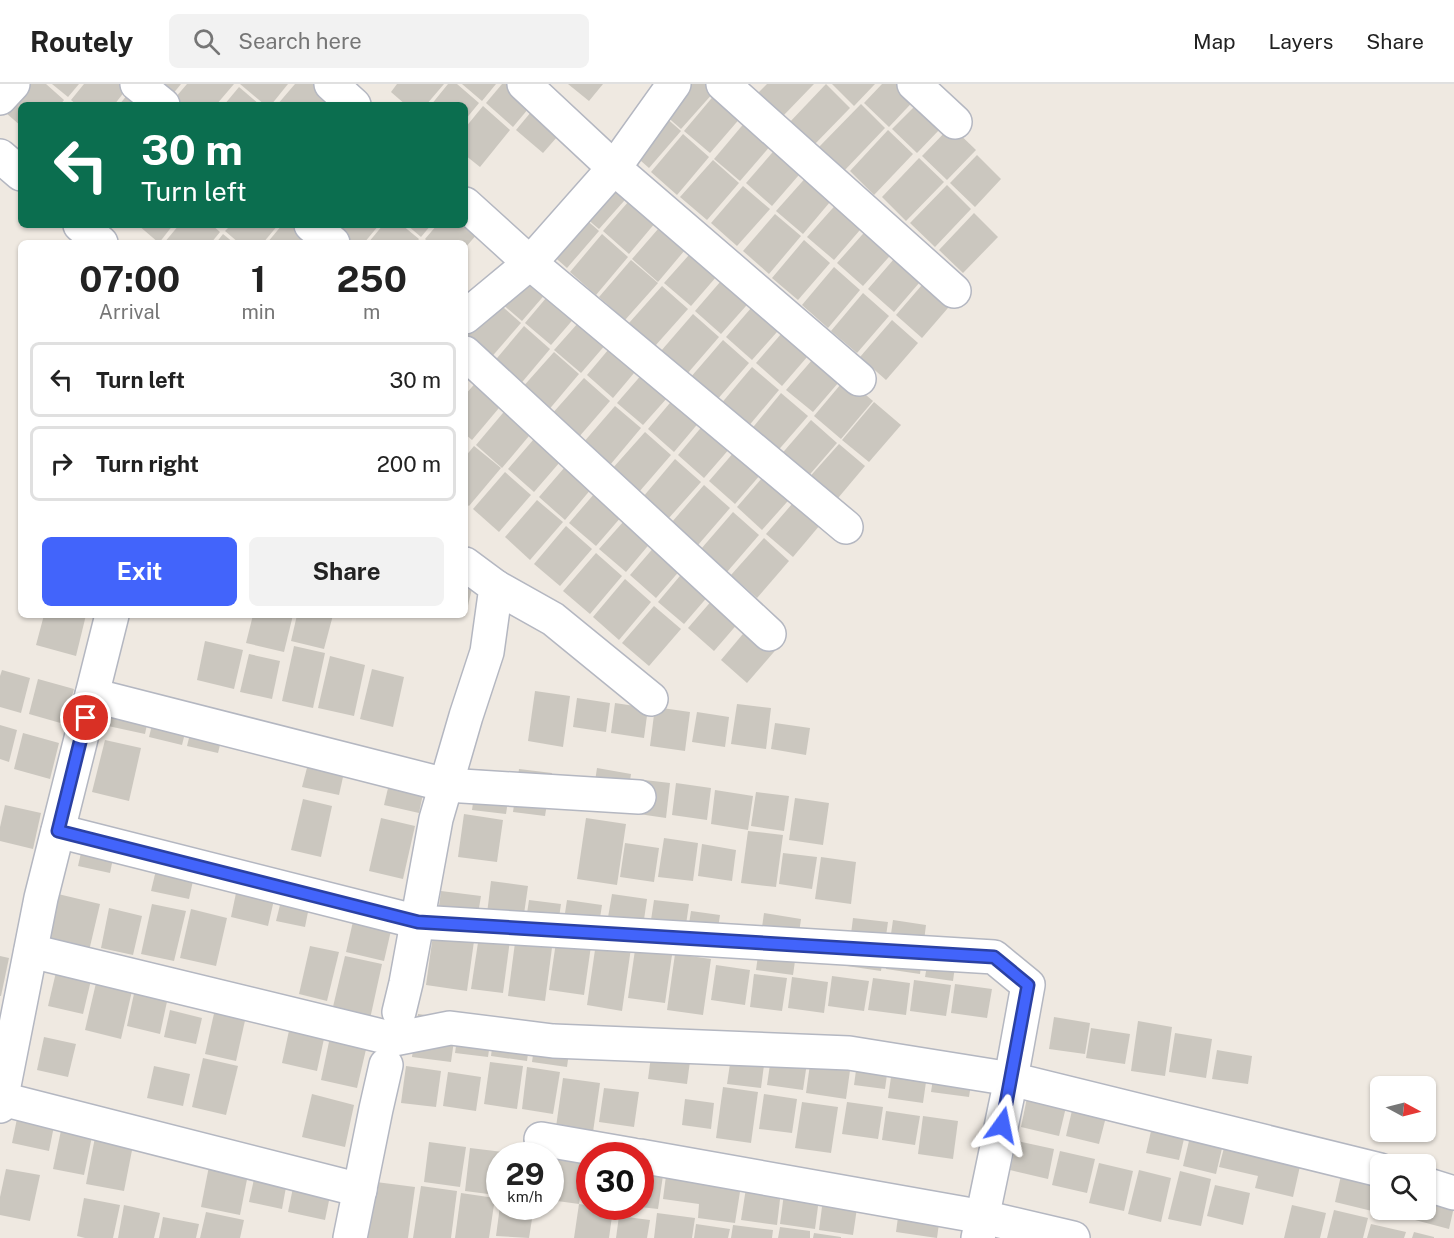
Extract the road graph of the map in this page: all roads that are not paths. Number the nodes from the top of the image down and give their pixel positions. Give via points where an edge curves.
1 (13, 84) edge
2 (137, 84) edge
3 (331, 84) edge
4 (524, 84) edge
5 (674, 84) edge
6 (723, 84) edge
7 (914, 84) edge
8 (0, 98) edge
9 (159, 102) edge
10 (351, 102) edge
11 (954, 122) dead end
12 (0, 156) edge
13 (614, 168) junction
14 (18, 171) edge
15 (468, 207) edge
16 (84, 228) edge
17 (315, 228) edge
18 (98, 240) edge
19 (329, 240) edge
20 (530, 263) junction
21 (954, 291) dead end
22 (468, 315) edge
23 (468, 356) edge
24 (859, 379) dead end
25 (846, 527) dead end
26 (468, 566) edge
27 (496, 587) junction
28 (111, 618) edge
29 (769, 634) dead end
30 (92, 695) junction
31 (651, 699) dead end
32 (446, 785) junction
33 (639, 797) dead end
34 (58, 831) junction
35 (418, 922) junction
36 (31, 951) junction
37 (399, 1012) dead end
38 (386, 1065) dead end
39 (1011, 1079) junction
40 (1, 1102) edge
41 (541, 1139) dead end
42 (576, 1145) edge
43 (654, 1159) edge
44 (1370, 1168) edge
45 (1436, 1187) edge
46 (360, 1190) junction
47 (1454, 1193) edge
48 (981, 1227) edge
49 (350, 1238) edge
50 (1073, 1238) edge

1 - 8 street
2 - 9 street
3 - 10 street
4 - 13 street
5 - 13 street
6 - 21 street
7 - 11 street
12 - 14 street
13 - 20 street
13 - 24 street
15 - 20 street
16 - 18 street
17 - 19 street
20 - 22 street
20 - 25 street
23 - 29 street
26 - 27 street
27 - 31 street via 553,620
27 - 32 street via 487,652
28 - 30 street
30 - 32 street
30 - 34 street
32 - 33 street
32 - 35 street
34 - 35 street
34 - 36 street
35 - 37 street
35 - 39 street via 994,957 1028,985
36 - 39 street via 394,1039 450,1028 553,1041 849,1053
36 - 40 street
38 - 46 street
39 - 44 street
39 - 48 street
40 - 46 street
41 - 42 street
43 - 48 street
45 - 47 street
46 - 49 street
48 - 50 street

